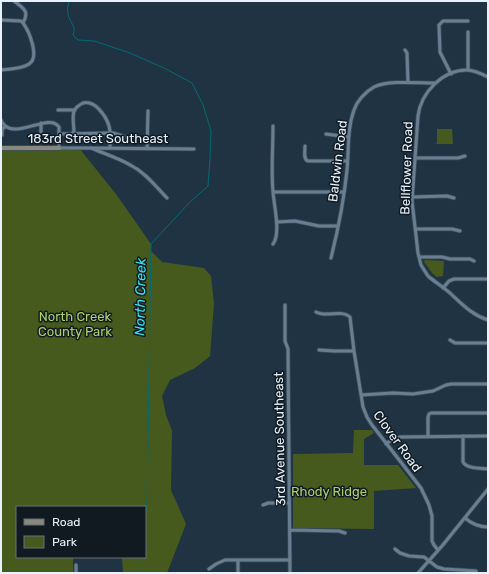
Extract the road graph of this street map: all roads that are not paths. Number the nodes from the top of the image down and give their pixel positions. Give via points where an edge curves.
1 (14, 1) edge
2 (1, 20) edge
3 (468, 21) dead end
4 (23, 23) junction
5 (468, 32) dead end
6 (406, 50) dead end
7 (1, 70) edge
8 (468, 70) junction
9 (451, 74) junction
10 (488, 77) edge
11 (408, 83) junction
12 (435, 84) junction
13 (58, 110) dead end
14 (75, 110) junction
15 (148, 111) dead end
16 (1, 120) edge
17 (41, 123) junction
18 (273, 126) dead end
19 (6, 127) junction
20 (74, 133) junction
21 (110, 133) junction
22 (41, 134) dead end
23 (59, 134) junction
24 (326, 134) dead end
25 (2, 136) dead end
26 (126, 137) dead end
27 (348, 137) junction
28 (305, 146) dead end
29 (1, 148) edge
30 (59, 148) junction
31 (89, 148) junction
32 (110, 148) junction
33 (147, 149) junction
34 (194, 149) dead end
35 (465, 156) dead end
36 (415, 158) junction
37 (347, 161) junction
38 (273, 192) junction
39 (344, 192) junction
40 (412, 197) junction
41 (167, 198) dead end
42 (454, 198) dead end
43 (276, 222) junction
44 (338, 226) junction
45 (415, 229) junction
46 (460, 231) dead end
47 (273, 244) dead end
48 (419, 257) junction
49 (331, 258) dead end
50 (474, 261) dead end
51 (488, 279) edge
52 (443, 288) junction
53 (285, 305) dead end
54 (316, 312) dead end
55 (488, 320) edge
56 (450, 340) dead end
57 (488, 343) edge
58 (319, 350) dead end
59 (354, 351) junction
60 (488, 384) edge
61 (361, 395) junction
62 (488, 413) edge
63 (463, 436) junction
64 (488, 436) edge
65 (428, 437) junction
66 (386, 444) junction
67 (488, 469) edge
68 (488, 489) edge
69 (289, 503) junction
70 (263, 505) dead end
71 (465, 518) junction
72 (488, 527) edge
73 (290, 530) junction
74 (345, 533) dead end
75 (395, 549) dead end
76 (438, 550) junction
77 (238, 560) junction
78 (290, 560) junction
79 (429, 561) junction
80 (76, 565) dead end
81 (209, 569) dead end
82 (476, 571) dead end
83 (76, 573) edge
84 (238, 573) edge
85 (290, 573) edge
86 (418, 573) edge

1 - 4 street via 25,11 26,18
2 - 4 street
3 - 9 street via 443,21 439,25 440,52
4 - 7 street via 33,47 33,59 24,66
5 - 8 street
6 - 11 street
8 - 9 street
8 - 10 street
9 - 12 street
11 - 12 street, Baldwin Road
11 - 27 street, Baldwin Road via 382,84 367,92 355,107
12 - 36 street, Bellflower Road via 420,107
13 - 14 street
14 - 20 street
14 - 21 street via 81,104 92,103 108,124
15 - 33 street
16 - 19 street
17 - 19 street via 17,129
17 - 22 street
17 - 23 street via 58,124
18 - 38 street
19 - 25 street via 2,130
20 - 21 street
20 - 23 street
21 - 26 street
21 - 32 street
23 - 30 street
24 - 27 street
27 - 37 street, Baldwin Road
28 - 37 street via 305,158 308,161
29 - 30 street, 183rd Street Southeast
30 - 31 street, 183rd Street Southeast
31 - 32 street, 183rd Street Southeast
31 - 41 street via 132,166
32 - 33 street, 183rd Street Southeast
33 - 34 street, 183rd Street Southeast
35 - 36 street
36 - 40 street, Bellflower Road
37 - 39 street, Baldwin Road
38 - 39 street
38 - 43 street
39 - 44 street, Baldwin Road
40 - 42 street
40 - 45 street, Bellflower Road
43 - 44 street via 295,221 319,226
43 - 47 street via 276,239
44 - 49 street, Baldwin Road
45 - 46 street
45 - 48 street, Bellflower Road
48 - 50 street
48 - 52 street, Bellflower Road via 428,276
51 - 52 street via 449,281
52 - 55 street, Bellflower Road via 472,312
53 - 69 street, 3rd Avenue Southeast via 285,341 288,349
54 - 59 street, Clover Road via 349,316
56 - 57 street via 455,343
58 - 59 street
59 - 61 street, Clover Road
60 - 61 street via 451,384 433,392 413,394
61 - 66 street, Clover Road via 367,417
62 - 65 street via 433,412 428,417
63 - 64 street
63 - 65 street
63 - 67 street via 463,462 466,465
65 - 66 street via 398,437
66 - 76 street, Clover Road via 425,496 432,516 432,541
68 - 71 street
69 - 70 street
69 - 73 street, 3rd Avenue Southeast
71 - 72 street via 476,525
71 - 76 street
73 - 74 street
73 - 78 street, 3rd Avenue Southeast
75 - 79 street via 400,553
76 - 79 street
77 - 78 street
77 - 81 street via 225,560
77 - 84 street
78 - 85 street, 3rd Avenue Southeast
79 - 82 street via 444,569
79 - 86 street
80 - 83 street

